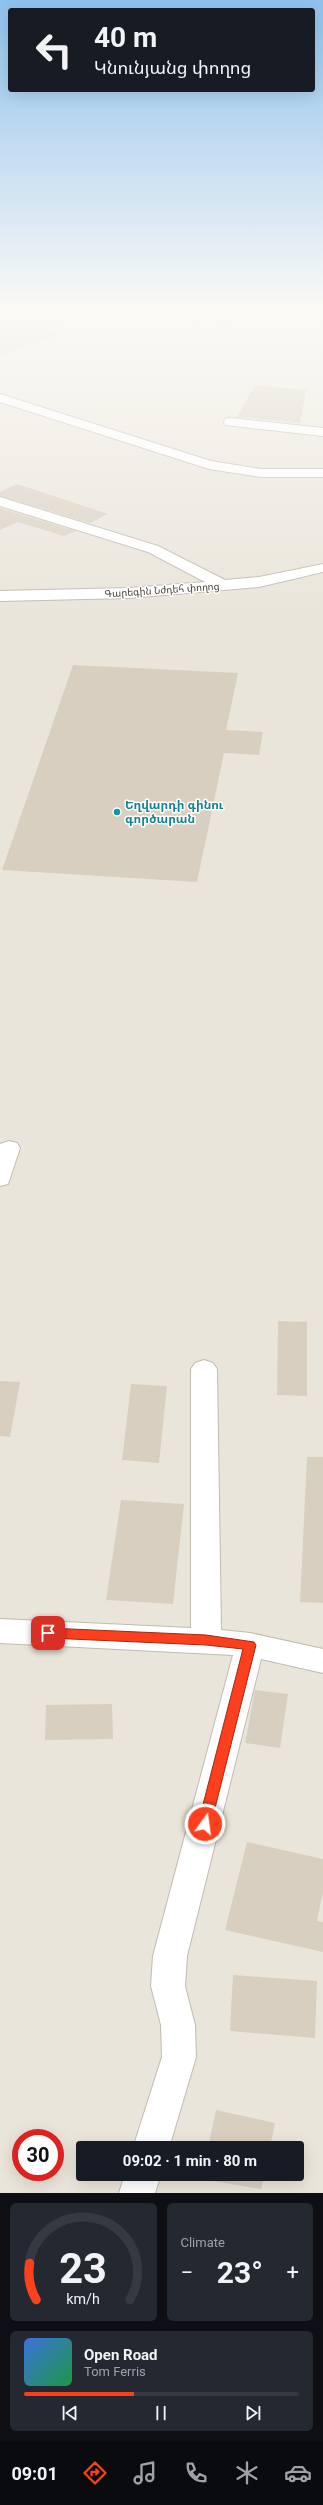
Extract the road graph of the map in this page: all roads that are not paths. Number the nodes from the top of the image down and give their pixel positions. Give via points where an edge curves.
1 (48, 413) edge
2 (230, 422) dead end
3 (323, 432) edge
4 (323, 473) edge
5 (0, 501) edge
6 (323, 568) edge
7 (222, 586) junction
8 (0, 596) edge
9 (9, 1148) dead end
10 (0, 1179) edge
11 (204, 1369) dead end
12 (0, 1630) edge
13 (206, 1640) junction
14 (250, 1645) junction
15 (323, 1661) edge
16 (153, 2141) edge
17 (141, 2181) edge
18 (137, 2193) edge

1 - 4 street via 209,465 261,473
2 - 3 street
5 - 7 street via 153,549
6 - 7 street, Գարեգին Նժդեհ փողոց via 259,582
7 - 8 street, Գարեգին Նժդեհ փողոց via 129,593
9 - 10 street
11 - 13 street
12 - 13 street
13 - 14 street
14 - 15 street
14 - 16 street via 170,1956 168,1986 178,2025 179,2057
17 - 18 street

